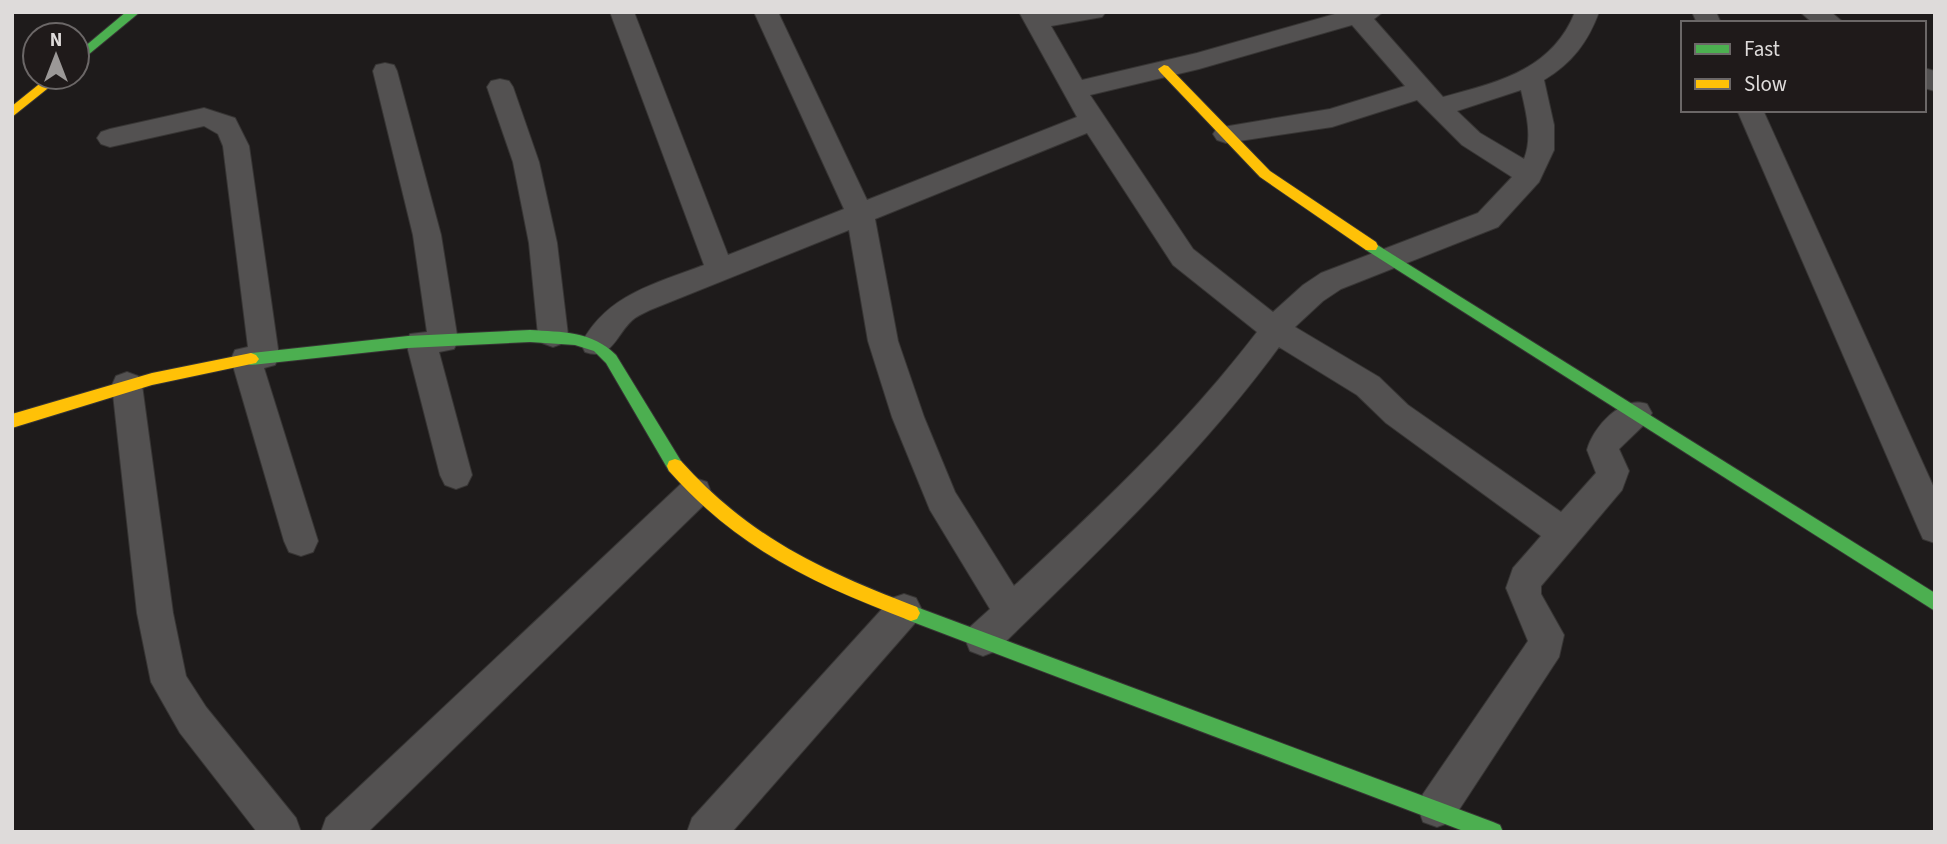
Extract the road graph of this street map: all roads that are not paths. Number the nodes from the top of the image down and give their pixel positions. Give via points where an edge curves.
1 (134, 12) edge
2 (622, 12) edge
3 (766, 12) edge
4 (1094, 12) edge
5 (1587, 12) edge
6 (1812, 12) edge
7 (1360, 13) edge
8 (1033, 16) edge
9 (1828, 21) edge
10 (91, 48) edge
11 (1164, 69) junction
12 (385, 71) dead end
13 (1531, 77) junction
14 (500, 87) dead end
15 (1074, 90) junction
16 (39, 91) edge
17 (1430, 98) junction
18 (1751, 112) edge
19 (12, 113) edge
20 (1091, 121) junction
21 (1226, 134) junction
22 (110, 138) dead end
23 (1530, 175) junction
24 (860, 215) junction
25 (1389, 258) junction
26 (720, 270) junction
27 (1275, 330) junction
28 (554, 335) junction
29 (432, 341) junction
30 (596, 344) junction
31 (255, 358) junction
32 (127, 385) junction
33 (1636, 414) junction
34 (12, 422) edge
35 (456, 475) dead end
36 (695, 492) junction
37 (1935, 528) edge
38 (1565, 534) junction
39 (301, 541) dead end
40 (1935, 603) edge
41 (904, 610) junction
42 (1011, 612) junction
43 (984, 639) junction
44 (1437, 808) junction
45 (282, 832) edge
46 (340, 832) edge
47 (706, 832) edge
48 (1493, 832) edge

1 - 10 street
2 - 26 street
3 - 24 street
4 - 8 street
5 - 13 street via 1571,44 1554,63
6 - 9 street
7 - 11 street
7 - 17 street
8 - 15 street
11 - 15 street
11 - 21 street
12 - 29 street via 427,236
13 - 17 street via 1498,91
13 - 23 street via 1541,150
14 - 28 street via 526,162 543,243
15 - 20 street
16 - 19 street
17 - 21 street
17 - 23 street via 1471,139
18 - 37 street
20 - 24 street
20 - 27 street via 1183,257
21 - 25 street via 1265,174
22 - 31 street via 204,117 230,126 236,146
23 - 25 street via 1488,220
24 - 26 street
24 - 42 street via 883,341 908,416 942,500
25 - 27 street via 1307,295
25 - 33 street
26 - 30 street via 624,310
27 - 38 street via 1368,386 1397,414
27 - 42 street via 1218,405
28 - 29 street
28 - 30 street
29 - 31 street
29 - 35 street
30 - 36 street
31 - 32 street
31 - 39 street
32 - 34 street
32 - 45 street via 155,612 169,682 193,720
33 - 38 street via 1605,442 1611,480
33 - 40 street
36 - 41 street via 763,546 831,583
36 - 46 street
38 - 44 street via 1522,587 1548,636 1543,652
41 - 43 street
41 - 47 street
42 - 43 street
43 - 44 street
44 - 48 street

